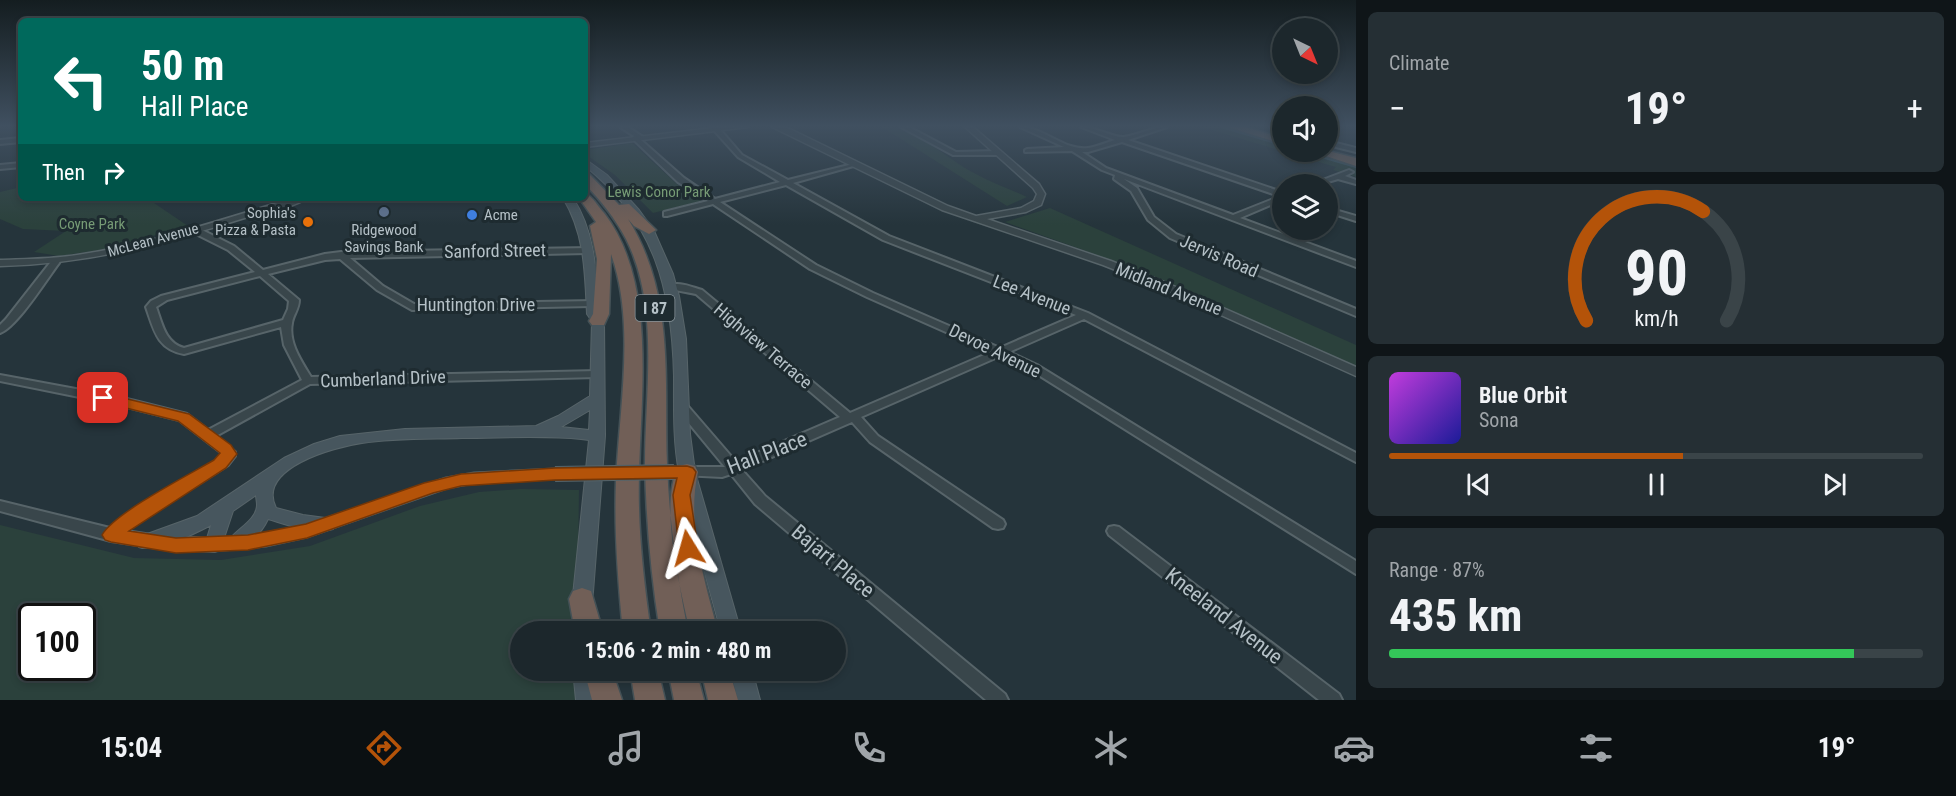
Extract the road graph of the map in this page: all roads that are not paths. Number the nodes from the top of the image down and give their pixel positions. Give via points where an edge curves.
1 (660, 160) edge
2 (746, 160) edge
3 (847, 160) edge
4 (1005, 160) edge
5 (1090, 160) edge
6 (1178, 160) edge
7 (855, 164) junction
8 (1354, 164) edge
9 (18, 165) edge
10 (588, 165) edge
11 (0, 168) edge
12 (1104, 169) junction
13 (1338, 175) edge
14 (1338, 176) edge
15 (588, 179) edge
16 (588, 180) edge
17 (785, 182) junction
18 (1356, 182) edge
19 (1272, 192) edge
20 (1272, 200) edge
21 (292, 201) edge
22 (570, 201) edge
23 (588, 201) edge
24 (712, 202) junction
25 (598, 213) junction
26 (1338, 213) edge
27 (667, 214) dead end
28 (1235, 217) junction
29 (976, 219) junction
30 (1356, 219) edge
31 (193, 229) junction
32 (649, 230) junction
33 (588, 249) junction
34 (340, 255) junction
35 (56, 261) junction
36 (0, 263) edge
37 (1356, 264) edge
38 (259, 273) junction
39 (671, 287) junction
40 (592, 303) junction
41 (1356, 314) edge
42 (1085, 315) junction
43 (598, 321) junction
44 (287, 322) junction
45 (0, 330) edge
46 (1003, 352) junction
47 (1356, 372) edge
48 (598, 374) junction
49 (0, 378) edge
50 (308, 381) junction
51 (598, 398) junction
52 (682, 407) junction
53 (851, 418) junction
54 (531, 431) junction
55 (207, 435) junction
56 (597, 436) junction
57 (1356, 458) edge
58 (735, 468) junction
59 (681, 472) junction
60 (273, 474) junction
61 (0, 506) edge
62 (266, 506) junction
63 (226, 507) junction
64 (327, 524) junction
65 (998, 524) dead end
66 (1114, 531) dead end
67 (111, 535) junction
68 (145, 542) junction
69 (235, 544) junction
70 (214, 545) junction
71 (1356, 568) edge
72 (582, 599) junction
73 (582, 621) edge
74 (587, 621) edge
75 (636, 621) edge
76 (672, 621) edge
77 (702, 621) edge
78 (728, 621) edge
79 (585, 681) edge
80 (601, 681) edge
81 (646, 681) edge
82 (685, 681) edge
83 (718, 681) edge
84 (744, 681) edge
85 (587, 700) edge
86 (607, 700) edge
87 (650, 700) edge
88 (689, 700) edge
89 (723, 700) edge
90 (749, 700) edge
91 (999, 700) edge
92 (1333, 700) edge

1 - 24 street, Devoe Avenue
2 - 17 street, Lee Avenue
3 - 7 street
4 - 29 street via 1036,186 1041,199 1028,209
5 - 12 street
6 - 19 street
7 - 17 street
7 - 29 street via 940,206
8 - 13 street
9 - 11 street
10 - 32 main road via 621,193
12 - 28 street
12 - 41 street, Jervis Road via 1134,190 1151,218 1173,236
14 - 18 street
15 - 32 highway via 614,195
16 - 76 highway, I 87 via 628,229 652,292 657,332 660,548
17 - 24 street
17 - 42 street, Lee Avenue via 901,245
20 - 28 street
21 - 31 street, McLean Avenue
22 - 33 main road via 580,218
23 - 25 highway, I 87
24 - 27 street
24 - 46 street, Devoe Avenue via 828,275
25 - 43 highway via 605,257
25 - 75 highway, I 87 via 623,263 633,319 627,509
26 - 30 street
28 - 37 street
29 - 47 street, Midland Avenue via 1165,286
31 - 35 street, McLean Avenue
31 - 38 street, Cumberland Drive via 231,248
32 - 39 main road
33 - 34 street, Sanford Street
33 - 40 main road
34 - 38 street, Sanford Street
34 - 40 street, Huntington Drive via 380,288 412,307
35 - 36 street, McLean Avenue
35 - 45 street
38 - 44 street, Cumberland Drive via 294,300 295,308
38 - 44 street, Sanford Street via 154,303 151,307 167,346 183,351
39 - 52 main road via 678,321
39 - 53 street, Highview Terrace via 699,292
40 - 43 main road
42 - 46 street, Hall Place
42 - 57 street, Lee Avenue
43 - 48 main road
44 - 50 street, Cumberland Drive via 293,355
46 - 53 street, Hall Place
46 - 71 street, Devoe Avenue
48 - 50 street, Cumberland Drive
48 - 51 main road
49 - 55 street via 183,417
50 - 55 street
51 - 54 main road via 563,420
51 - 56 main road
52 - 58 street, Bajart Place
52 - 59 main road
53 - 58 street, Hall Place
53 - 65 street, Highview Terrace via 874,439
54 - 56 main road via 571,431
54 - 60 main road via 348,440 300,456
55 - 67 street via 228,450 229,456
56 - 72 main road
58 - 59 street, Hall Place via 722,472
58 - 91 street, Bajart Place via 760,500
59 - 64 street, Hall Place, bridge via 474,478 446,483
59 - 77 highway via 682,506
59 - 78 main road
60 - 62 main road via 263,493
60 - 63 main road
61 - 67 street, Hall Place
62 - 64 main road via 270,513 286,518
62 - 69 main road via 258,522
63 - 68 main road via 183,530
63 - 70 main road
64 - 69 street, Hall Place
66 - 92 street, Kneeland Avenue
67 - 68 street, Hall Place
68 - 70 street, Hall Place
69 - 70 street, Hall Place
72 - 73 main road
72 - 74 highway
79 - 85 main road
80 - 86 highway
81 - 87 highway
82 - 88 highway
83 - 89 highway
84 - 90 main road

